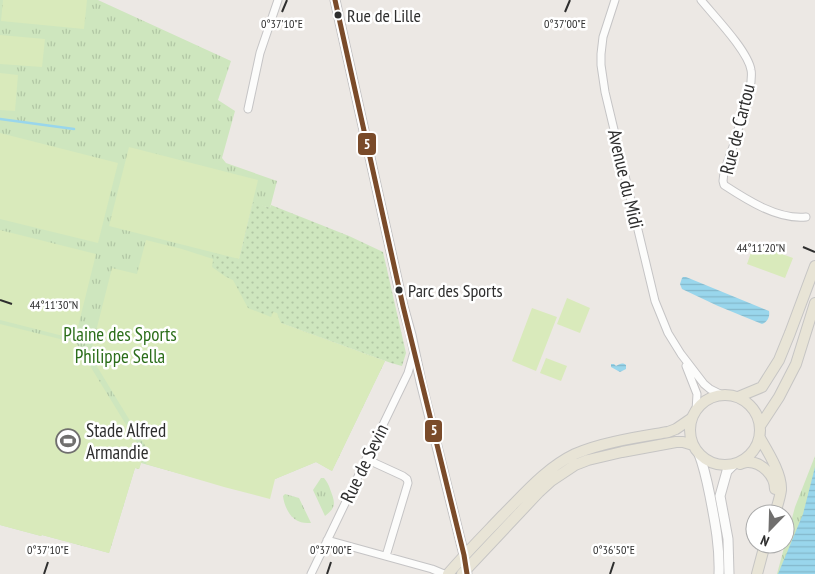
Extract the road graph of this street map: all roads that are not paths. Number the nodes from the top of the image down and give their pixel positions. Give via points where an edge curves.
1 (278, 0) edge
2 (335, 0) edge
3 (615, 0) edge
4 (701, 0) edge
5 (248, 109) dead end
6 (806, 217) dead end
7 (815, 266) edge
8 (815, 303) edge
9 (415, 352) junction
10 (681, 354) junction
11 (720, 394) junction
12 (738, 397) junction
13 (694, 414) junction
14 (760, 426) junction
15 (760, 438) junction
16 (696, 450) junction
17 (366, 459) junction
18 (736, 465) junction
19 (774, 504) edge
20 (776, 504) edge
21 (327, 540) junction
22 (762, 554) edge
23 (464, 555) junction
24 (386, 556) junction
25 (465, 572) edge
26 (311, 574) edge
27 (444, 574) edge
28 (448, 574) edge
29 (719, 574) edge
30 (729, 574) edge
31 (757, 574) edge

1 - 5 street via 260,53
2 - 9 street
3 - 10 street, Avenue du Midi via 602,46 605,92 653,297 668,334
4 - 6 street, Rue de Cartou via 741,49 751,72 735,141 724,172 724,185 782,216
7 - 12 main road via 779,360 762,387
8 - 14 main road via 796,364 780,397
9 - 17 street, Rue de Sevin
9 - 23 street
10 - 11 street, Avenue du Midi via 704,384
10 - 13 street, Avenue du Midi via 697,394
11 - 12 main road
11 - 13 main road via 702,403
12 - 14 main road via 752,408
13 - 16 main road via 689,433
13 - 23 main road via 668,432 584,451 553,467
14 - 15 main road
15 - 18 main road via 748,457
15 - 20 main road via 780,479
16 - 18 main road via 714,464
16 - 25 main road via 684,442 676,442 588,460 575,466 539,492
16 - 29 street via 703,466 718,538
17 - 21 street, Rue de Sevin
17 - 24 street via 403,476 408,483
18 - 19 main road via 749,462 767,470 775,484
18 - 30 street via 728,471 720,496 728,539
21 - 24 street
21 - 26 street, Rue de Sevin
22 - 31 main road
23 - 25 street
23 - 28 main road
24 - 27 street

